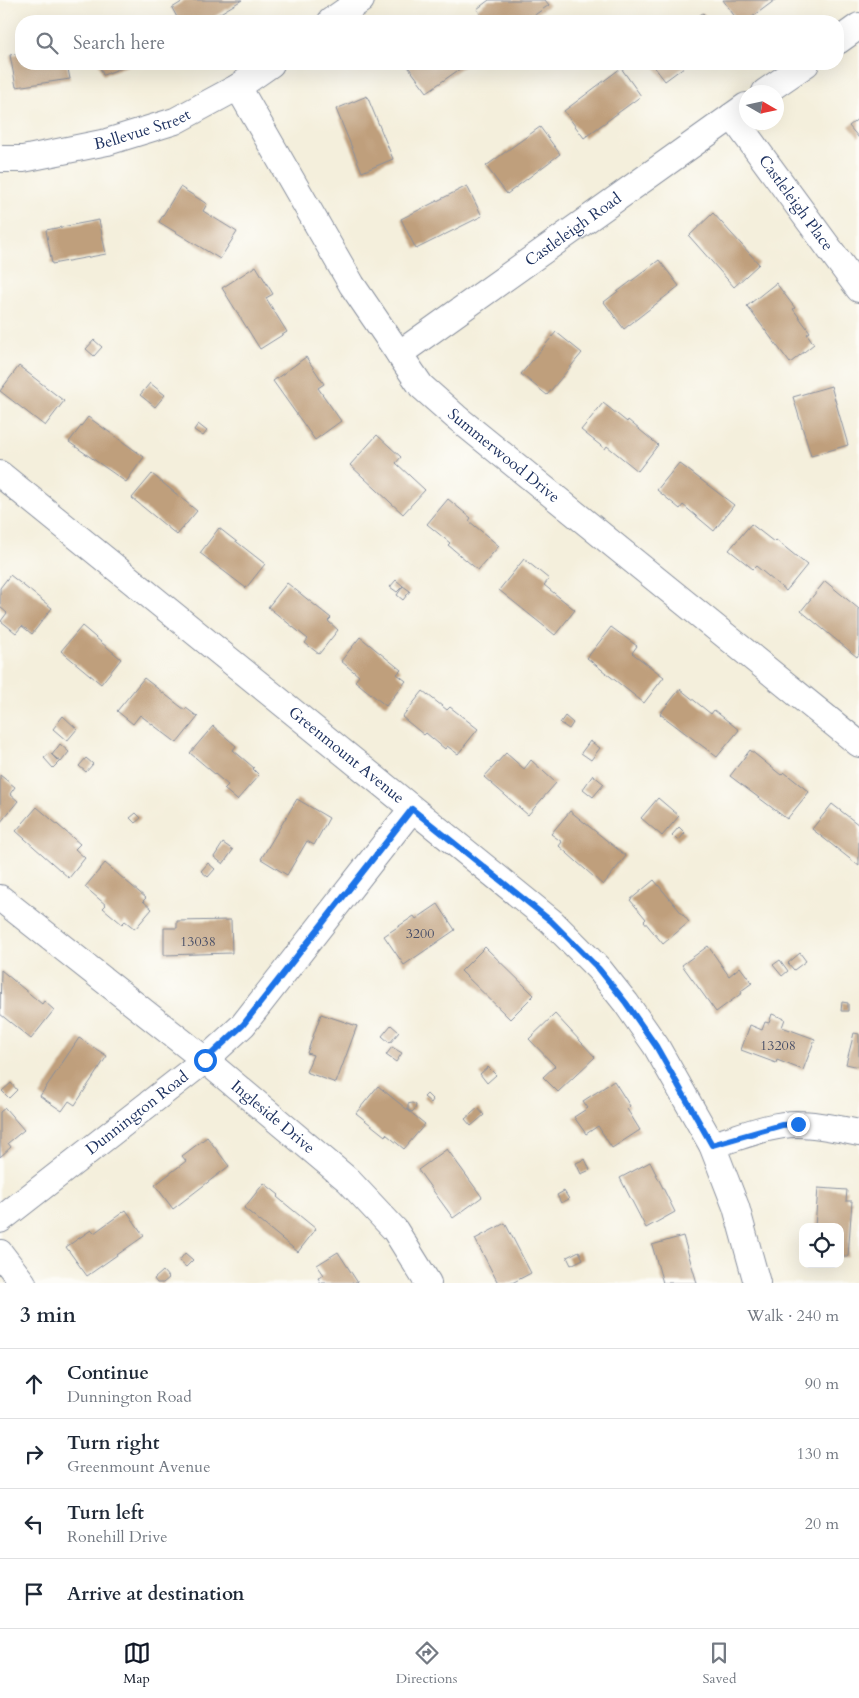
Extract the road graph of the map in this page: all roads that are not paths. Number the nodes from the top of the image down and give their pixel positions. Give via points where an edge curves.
1 (361, 0) edge
2 (340, 15) edge
3 (859, 26) edge
4 (844, 37) edge
5 (262, 70) edge
6 (797, 70) edge
7 (775, 85) edge
8 (238, 87) junction
9 (739, 112) edge
10 (753, 130) edge
11 (0, 159) edge
12 (859, 289) edge
13 (399, 354) junction
14 (0, 474) edge
15 (859, 744) edge
16 (412, 809) junction
17 (0, 898) edge
18 (205, 1060) junction
19 (859, 1133) edge
20 (712, 1145) junction
21 (0, 1220) edge
22 (0, 1252) edge
23 (23, 1283) edge
24 (428, 1283) edge
25 (757, 1283) edge

1 - 2 street
3 - 4 street
5 - 8 street, Bellevue Street
6 - 7 street
8 - 11 street, Bellevue Street via 175,121 107,142 23,159
8 - 13 street, Summerwood Drive via 352,285
9 - 13 street, Castleleigh Road
10 - 12 street, Castleleigh Place
13 - 15 street, Summerwood Drive via 421,386 456,418
14 - 16 street, Greenmount Avenue
16 - 18 street, Dunnington Road via 243,1025
16 - 20 street, Greenmount Avenue via 551,921 599,969 656,1046
17 - 18 street, Ingleside Drive
18 - 21 street, Dunnington Road
18 - 24 street, Ingleside Drive via 348,1180 395,1230
19 - 20 street via 822,1126 782,1125
20 - 25 street, Greenmount Avenue via 736,1207
22 - 23 street

